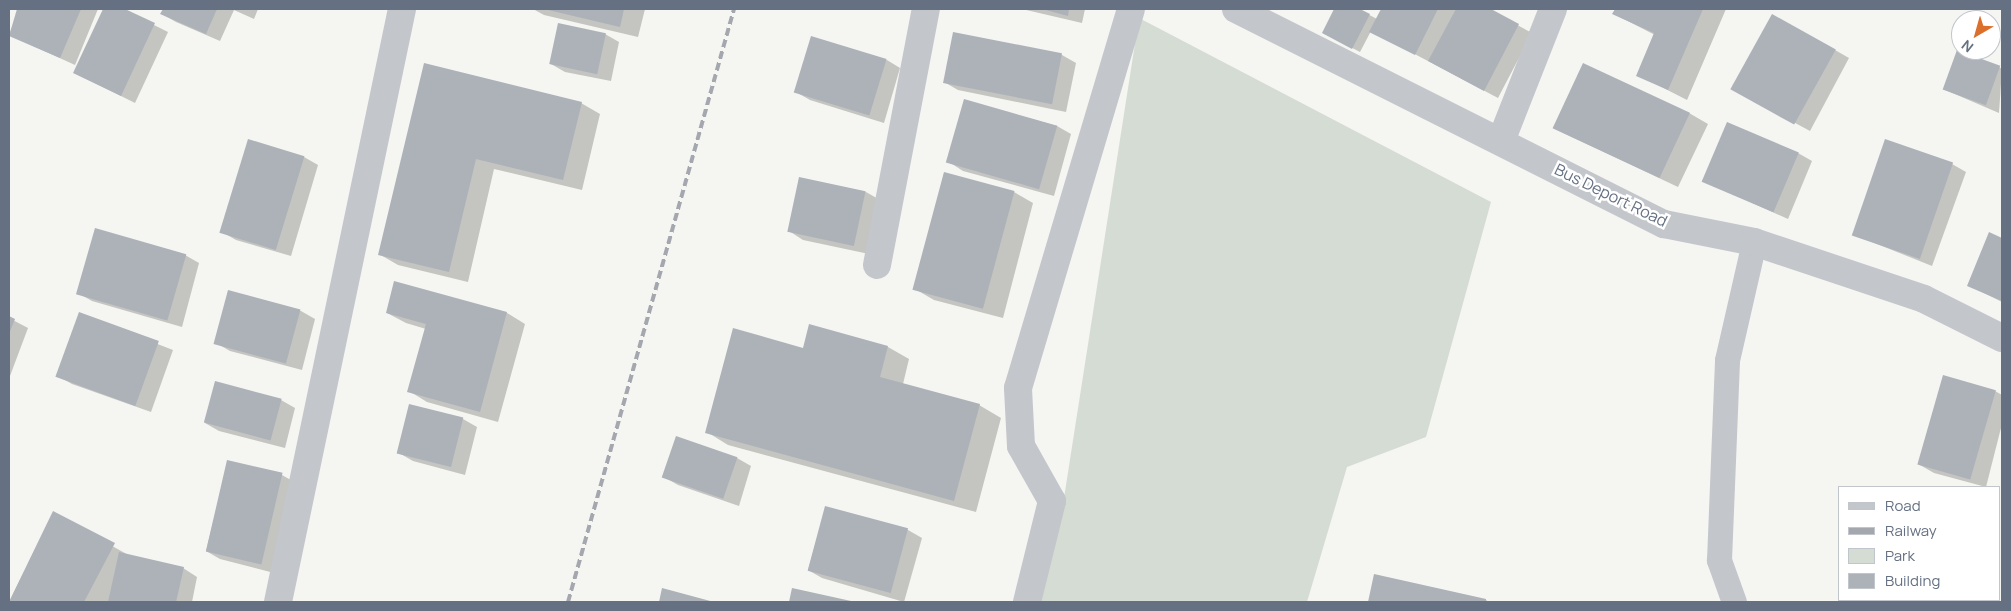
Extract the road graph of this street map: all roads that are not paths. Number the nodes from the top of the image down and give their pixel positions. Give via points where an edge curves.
1 (402, 9) edge
2 (926, 9) edge
3 (1131, 9) edge
4 (1236, 9) edge
5 (1553, 9) edge
6 (1501, 141) junction
7 (1754, 242) junction
8 (876, 265) dead end
9 (2002, 338) edge
10 (278, 602) edge
11 (1027, 602) edge
12 (1734, 602) edge

1 - 10 street
2 - 8 street
3 - 11 street via 1018,388 1021,446 1052,501
4 - 6 street, Bus Deport Road
5 - 6 street
6 - 7 street, Bus Deport Road via 1664,224
7 - 9 street, Bus Deport Road via 1924,299
7 - 12 lane via 1727,360 1719,560

